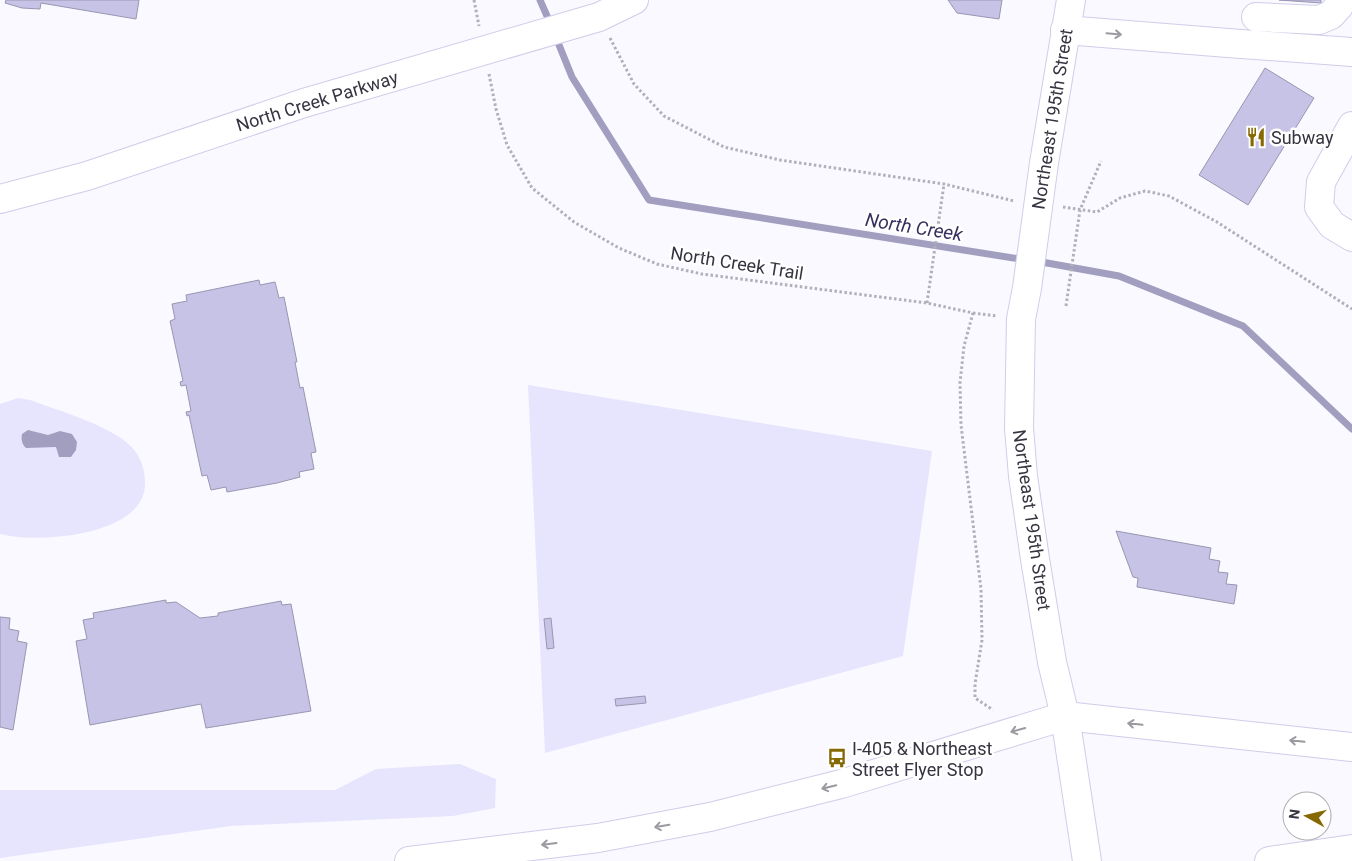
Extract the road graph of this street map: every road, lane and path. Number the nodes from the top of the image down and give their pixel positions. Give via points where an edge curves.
1 (634, 0) edge
2 (1071, 0) edge
3 (1340, 0) edge
4 (1257, 8) edge
5 (599, 17) junction
6 (1066, 30) junction
7 (1241, 44) junction
8 (484, 50) junction
9 (1352, 52) edge
10 (1352, 126) edge
11 (1101, 161) dead end
12 (944, 184) junction
13 (0, 199) edge
14 (1080, 210) junction
15 (1037, 213) junction
16 (1352, 237) edge
17 (927, 303) junction
18 (1066, 306) dead end
19 (1352, 309) edge
20 (992, 710) dead end
21 (1065, 716) junction
22 (1352, 747) edge
23 (1352, 849) edge
24 (1085, 851) edge
25 (409, 861) edge
26 (1269, 861) edge

1 - 5 main road, North Creek Parkway
2 - 6 main road, Northeast 195th Street
3 - 4 main road via 1331,15 1319,20
4 - 7 main road
5 - 8 main road, North Creek Parkway
5 - 12 path via 634,84 664,116 724,147 780,160
6 -> 7 main road
6 - 15 main road, Northeast 195th Street
7 - 9 main road
8 - 13 main road, North Creek Parkway via 304,103 87,176
8 - 17 path, North Creek Trail via 507,145 532,188 574,222 619,248 657,264 702,274
10 - 16 main road via 1321,182 1319,207 1332,225
11 - 14 path
12 - 15 path via 1005,200
12 - 17 path
14 - 15 path
14 - 18 path
14 - 19 path via 1097,212 1120,198 1145,191 1169,196 1217,222
15 - 21 main road, Northeast 195th Street via 1020,319 1019,428 1023,476 1051,652
17 - 20 path, North Creek Trail via 973,313 964,346 960,383 961,425 981,589 982,640 975,698
22 -> 21 main road
21 - 24 main road, Northeast 195th Street
21 -> 25 main road via 841,784 710,817 581,840
23 - 26 main road

